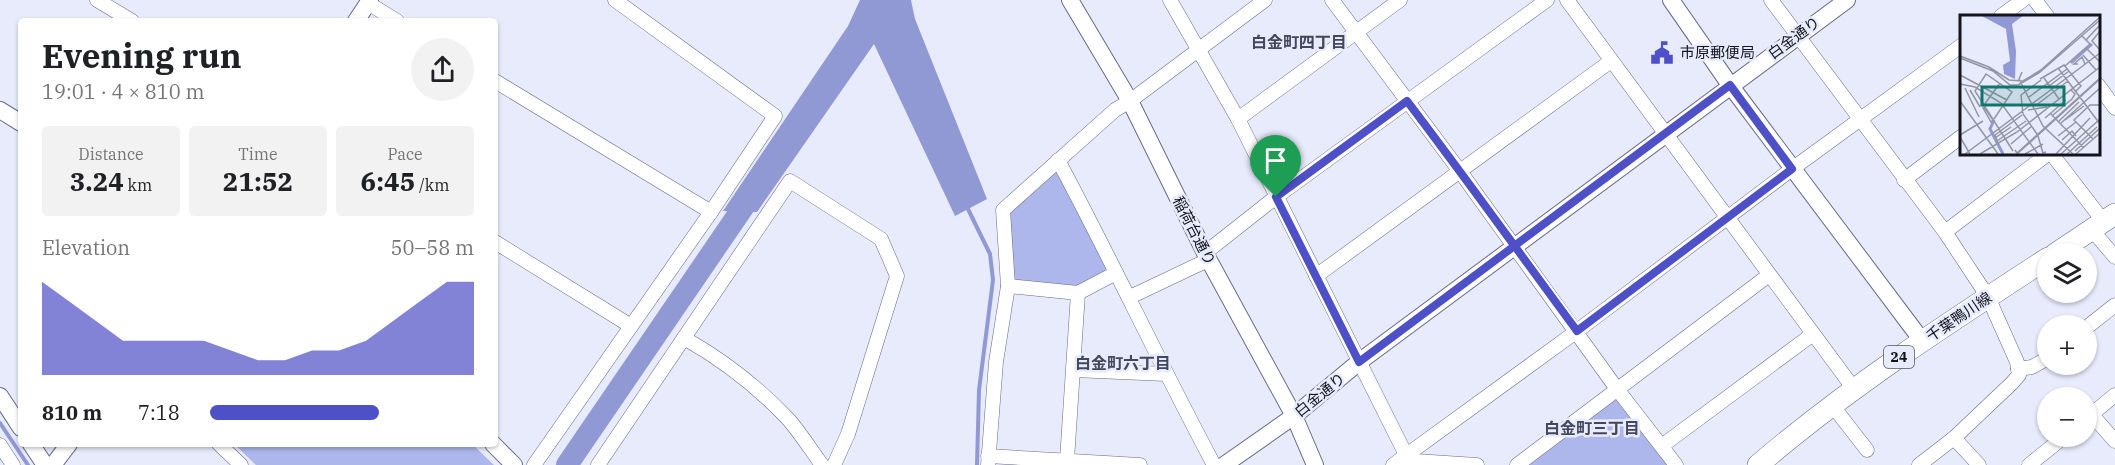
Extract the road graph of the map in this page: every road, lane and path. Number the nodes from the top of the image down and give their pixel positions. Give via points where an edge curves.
1 (97, 0) edge
2 (615, 0) edge
3 (1070, 0) edge
4 (1170, 0) edge
5 (1265, 0) edge
6 (1332, 0) edge
7 (1400, 0) edge
8 (1546, 0) edge
9 (1567, 0) edge
10 (1671, 0) edge
11 (1771, 0) edge
12 (1847, 0) edge
13 (2024, 0) edge
14 (2035, 0) edge
15 (369, 2) edge
16 (2002, 15) edge
17 (2046, 15) edge
18 (127, 18) edge
19 (358, 18) edge
20 (393, 18) edge
21 (1356, 32) junction
22 (1797, 36) junction
23 (1960, 46) edge
24 (1200, 49) junction
25 (1611, 61) junction
26 (498, 83) edge
27 (1730, 85) junction
28 (2100, 88) edge
29 (1130, 101) junction
30 (1407, 101) junction
31 (2115, 106) edge
32 (0, 110) edge
33 (1238, 119) junction
34 (1860, 120) junction
35 (18, 121) edge
36 (1664, 135) junction
37 (1960, 138) edge
38 (2049, 154) edge
39 (2051, 154) edge
40 (1058, 160) junction
41 (1792, 169) junction
42 (1459, 170) junction
43 (1904, 180) junction
44 (1276, 197) junction
45 (711, 212) junction
46 (1728, 218) junction
47 (2104, 222) edge
48 (1945, 232) junction
49 (2072, 243) edge
50 (498, 244) edge
51 (1515, 248) junction
52 (2115, 256) edge
53 (1206, 257) junction
54 (2037, 265) edge
55 (1116, 273) junction
56 (1769, 275) junction
57 (1316, 276) junction
58 (1008, 286) junction
59 (1078, 293) junction
60 (1130, 297) junction
61 (1988, 297) junction
62 (2115, 305) edge
63 (2097, 319) edge
64 (631, 326) junction
65 (1577, 331) junction
66 (1813, 334) junction
67 (684, 338) junction
68 (1923, 342) junction
69 (1359, 362) junction
70 (2037, 364) edge
71 (2018, 369) junction
72 (1074, 370) junction
73 (1166, 374) junction
74 (1854, 388) junction
75 (1617, 389) junction
76 (2115, 395) edge
77 (0, 396) edge
78 (1832, 405) junction
79 (2097, 410) edge
80 (1294, 416) junction
81 (18, 423) edge
82 (2097, 424) edge
83 (1954, 438) junction
84 (2115, 441) edge
85 (0, 445) edge
86 (1663, 445) junction
87 (33, 447) edge
88 (67, 447) edge
89 (222, 447) edge
90 (497, 447) edge
91 (2051, 447) edge
92 (1867, 450) dead end
93 (988, 460) edge
94 (1067, 460) junction
95 (1400, 460) edge
96 (13, 465) edge
97 (45, 465) edge
98 (52, 465) edge
99 (241, 465) edge
100 (514, 465) edge
101 (534, 465) edge
102 (598, 465) edge
103 (822, 465) edge
104 (834, 465) edge
105 (1140, 465) edge
106 (1215, 465) edge
107 (1224, 465) edge
108 (1315, 465) edge
109 (1477, 465) edge
110 (1517, 465) edge
111 (1676, 465) edge
112 (1758, 465) edge
113 (1919, 465) edge
114 (1979, 465) edge
115 (2029, 465) edge

1 - 18 street
2 - 45 street via 775,116
3 - 29 street, 稲荷台通り
4 - 24 street
5 - 24 street
6 - 21 street
7 - 21 street
8 - 30 street
9 - 25 street
10 - 27 street
11 - 22 street
12 - 22 street, 白金通り
13 - 16 street
14 - 17 street
15 - 19 street
15 - 20 street
21 - 30 street
21 - 33 street
22 - 27 street, 白金通り
22 - 34 street
23 - 34 street
24 - 29 street
24 - 33 street
25 - 36 street
25 - 42 street
26 - 45 street
27 - 36 street, 白金通り
27 - 41 street
28 - 31 street
29 - 40 street
29 - 53 street, 稲荷台通り
30 - 42 street
30 - 44 street
32 - 35 street
33 - 44 street
34 - 41 street
34 - 43 street
36 - 46 street
36 - 51 street, 白金通り
37 - 43 street
38 - 48 street
39 - 47 street
40 - 55 street
40 - 58 street via 1003,210
41 - 46 street
41 - 68 street
42 - 51 street
42 - 57 street
43 - 48 street
44 - 53 street
44 - 57 street
45 - 64 street
46 - 56 street
46 - 65 street
47 - 49 main road
47 - 52 street
48 - 61 street
50 - 64 street
51 - 65 street
51 - 69 street, 白金通り
53 - 60 street
53 - 80 street, 稲荷台通り
54 - 61 main road, 千葉鴨川線 / 24
55 - 59 street
55 - 60 street
56 - 66 street
56 - 75 street
57 - 69 street
58 - 59 street
58 - 93 street via 996,362
59 - 72 street
60 - 73 street
61 - 68 main road, 千葉鴨川線 / 24
61 - 71 street
62 - 63 street
64 - 101 street
65 - 75 street
65 - 95 street
66 - 74 street
66 - 86 street
67 - 102 street
67 - 103 street via 717,357 761,392 790,422
67 - 104 street via 790,181 881,239 897,276 848,434
68 - 74 main road, 千葉鴨川線 / 24
69 - 80 street, 白金通り
69 - 95 street
70 - 71 street
71 - 83 street via 2019,375 2012,383
72 - 73 street
72 - 94 street
73 - 106 street
74 - 78 main road, 千葉鴨川線 / 24
75 - 86 street
75 - 110 street
76 - 79 street
77 - 81 street
78 - 92 street
78 - 112 main road, 千葉鴨川線 / 24
80 - 107 street, 白金通り
80 - 108 street, 稲荷台通り
82 - 84 street
83 - 113 street
83 - 114 street
85 - 96 street
86 - 111 street
87 - 97 street
88 - 98 street
89 - 99 street
90 - 100 street
91 - 115 street
93 - 94 street
94 - 105 street
95 - 109 street

